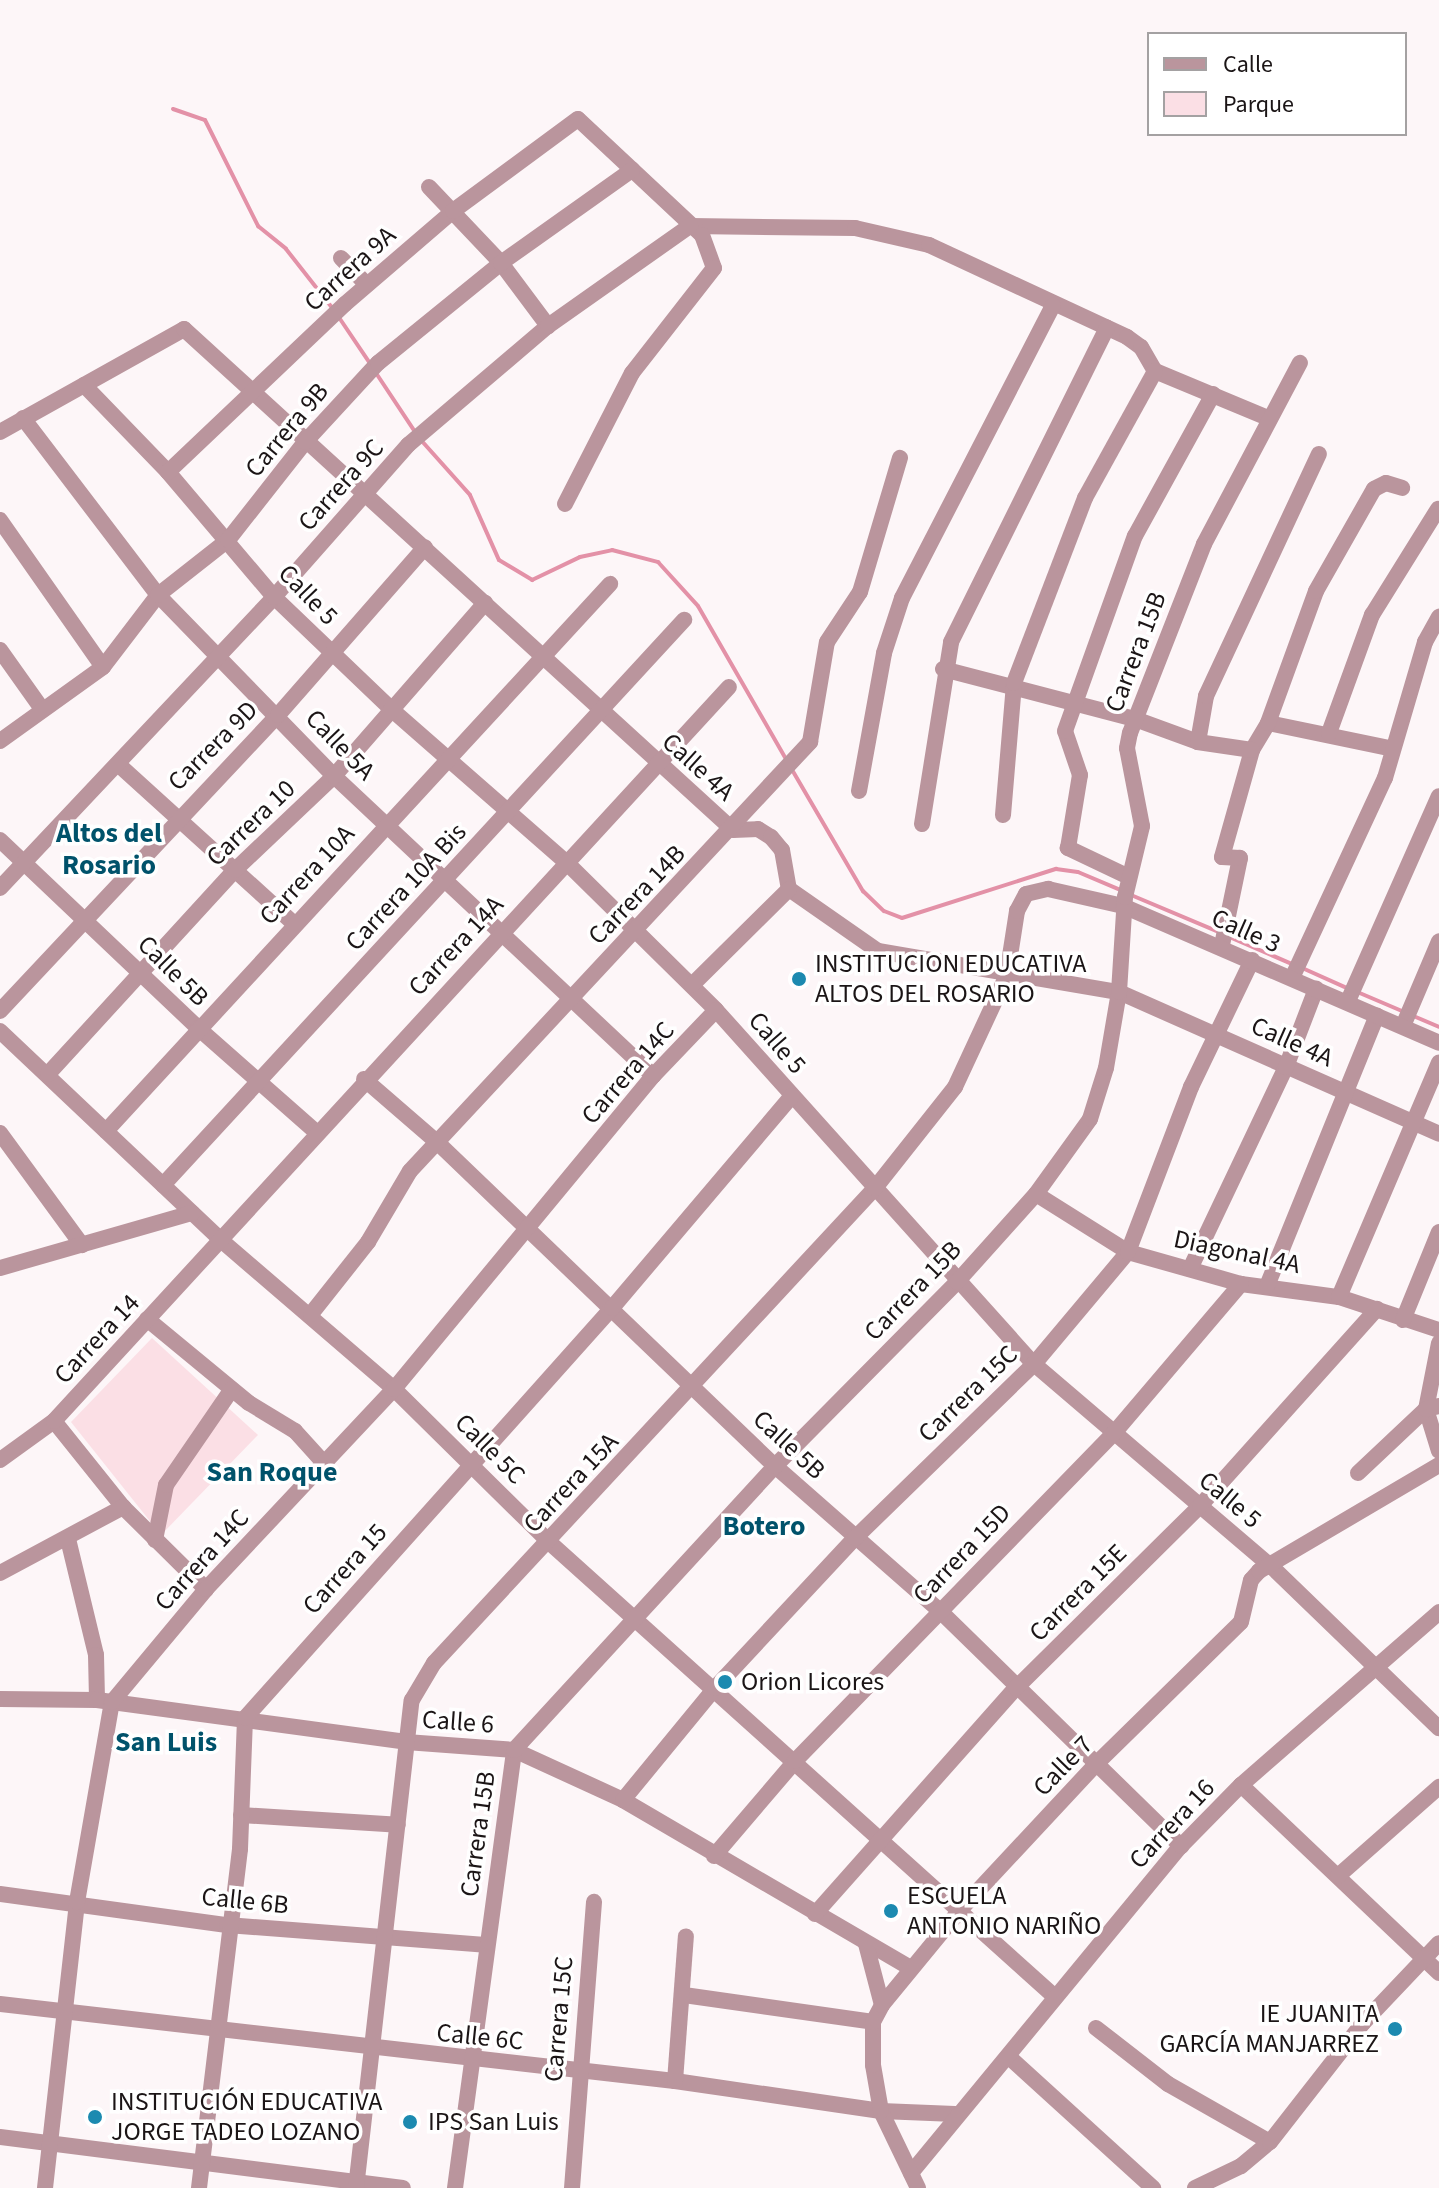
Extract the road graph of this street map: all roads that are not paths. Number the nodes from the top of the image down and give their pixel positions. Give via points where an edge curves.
1 (632, 170) junction
2 (429, 187) dead end
3 (453, 211) junction
4 (690, 226) junction
5 (341, 258) dead end
6 (501, 263) junction
7 (367, 285) junction
8 (1053, 306) junction
9 (548, 326) junction
10 (1107, 328) junction
11 (1300, 363) dead end
12 (1155, 371) junction
13 (84, 385) junction
14 (254, 393) junction
15 (1213, 394) junction
16 (23, 418) junction
17 (1268, 418) junction
18 (0, 431) edge
19 (305, 442) junction
20 (1319, 454) dead end
21 (900, 458) dead end
22 (168, 472) junction
23 (1402, 488) dead end
24 (365, 491) junction
25 (565, 504) dead end
26 (1438, 509) edge
27 (0, 520) edge
28 (228, 540) junction
29 (425, 547) junction
30 (610, 584) dead end
31 (158, 595) junction
32 (274, 597) junction
33 (485, 603) junction
34 (1439, 617) edge
35 (684, 620) dead end
36 (0, 650) edge
37 (332, 654) junction
38 (219, 656) junction
39 (544, 656) junction
40 (103, 667) junction
41 (943, 669) junction
42 (1014, 686) junction
43 (729, 687) dead end
44 (1074, 702) junction
45 (42, 709) junction
46 (391, 709) junction
47 (603, 714) junction
48 (278, 715) junction
49 (1135, 719) junction
50 (1268, 723) junction
51 (1329, 733) junction
52 (0, 741) edge
53 (1198, 742) junction
54 (1389, 748) junction
55 (1252, 750) junction
56 (448, 761) junction
57 (657, 763) junction
58 (119, 765) junction
59 (334, 776) junction
60 (859, 791) dead end
61 (1439, 796) edge
62 (508, 812) junction
63 (1003, 815) dead end
64 (176, 818) junction
65 (922, 824) dead end
66 (387, 825) junction
67 (733, 830) junction
68 (0, 840) edge
69 (24, 864) junction
70 (568, 864) junction
71 (235, 870) junction
72 (445, 881) junction
73 (0, 888) edge
74 (789, 889) junction
75 (1126, 891) junction
76 (1026, 894) joint
77 (84, 919) junction
78 (293, 923) junction
79 (500, 932) junction
80 (635, 932) junction
81 (1225, 935) junction
82 (1439, 941) edge
83 (1252, 960) junction
84 (141, 971) junction
85 (1293, 974) junction
86 (1007, 975) junction
87 (692, 985) junction
88 (1316, 989) junction
89 (1119, 992) junction
90 (1350, 997) junction
91 (572, 999) junction
92 (716, 1010) junction
93 (0, 1011) edge
94 (1377, 1015) junction
95 (1406, 1015) junction
96 (198, 1028) junction
97 (0, 1031) edge
98 (1218, 1035) junction
99 (1439, 1043) edge
100 (1439, 1062) edge
101 (1286, 1067) junction
102 (48, 1074) junction
103 (653, 1076) junction
104 (364, 1079) junction
105 (258, 1082) junction
106 (1347, 1093) junction
107 (792, 1096) junction
108 (1413, 1123) junction
109 (106, 1131) junction
110 (316, 1132) junction
111 (1439, 1134) edge
112 (2, 1141) edge
113 (439, 1144) junction
114 (163, 1185) junction
115 (875, 1188) junction
116 (1036, 1194) junction
117 (192, 1213) junction
118 (529, 1229) junction
119 (1439, 1232) edge
120 (222, 1241) junction
121 (82, 1245) junction
122 (1128, 1252) junction
123 (0, 1268) edge
124 (1190, 1269) junction
125 (957, 1282) junction
126 (1241, 1284) junction
127 (1267, 1286) junction
128 (1339, 1297) junction
129 (612, 1308) junction
130 (1377, 1309) junction
131 (311, 1314) junction
132 (147, 1319) junction
133 (1403, 1320) junction
134 (1439, 1330) edge
135 (1439, 1343) edge
136 (1034, 1364) junction
137 (695, 1387) junction
138 (232, 1389) junction
139 (394, 1389) junction
140 (1432, 1408) edge
141 (54, 1421) junction
142 (1114, 1433) junction
143 (1439, 1451) edge
144 (0, 1460) edge
145 (323, 1462) junction
146 (471, 1463) junction
147 (1439, 1465) edge
148 (775, 1466) junction
149 (1358, 1473) dead end
150 (1200, 1506) junction
151 (123, 1507) junction
152 (855, 1538) junction
153 (68, 1539) junction
154 (155, 1540) junction
155 (549, 1542) junction
156 (1272, 1567) junction
157 (0, 1573) edge
158 (206, 1589) junction
159 (940, 1611) junction
160 (1439, 1612) edge
161 (636, 1616) junction
162 (1379, 1667) junction
163 (715, 1688) junction
164 (1016, 1688) junction
165 (0, 1699) edge
166 (104, 1701) junction
167 (245, 1718) junction
168 (1439, 1728) edge
169 (406, 1742) junction
170 (514, 1750) junction
171 (795, 1761) junction
172 (1095, 1765) junction
173 (1241, 1785) junction
174 (1439, 1787) edge
175 (623, 1800) junction
176 (241, 1815) junction
177 (398, 1825) junction
178 (880, 1840) junction
179 (1181, 1846) junction
180 (714, 1856) junction
181 (1338, 1876) junction
182 (0, 1894) edge
183 (77, 1902) junction
184 (594, 1902) dead end
185 (960, 1910) junction
186 (815, 1914) junction
187 (227, 1925) junction
188 (686, 1936) dead end
189 (386, 1937) junction
190 (1439, 1943) edge
191 (866, 1944) junction
192 (485, 1945) junction
193 (1425, 1957) junction
194 (910, 1968) junction
195 (1439, 1973) edge
196 (684, 1995) junction
197 (1054, 1996) junction
198 (0, 2004) edge
199 (882, 2005) junction
200 (63, 2012) junction
201 (873, 2022) junction
202 (1096, 2028) dead end
203 (218, 2031) junction
204 (373, 2049) junction
205 (1009, 2057) junction
206 (471, 2060) junction
207 (577, 2072) junction
208 (675, 2081) junction
209 (881, 2111) junction
210 (955, 2114) junction
211 (0, 2137) edge
212 (1270, 2142) junction
213 (50, 2143) junction
214 (202, 2162) junction
215 (914, 2181) edge
216 (356, 2184) edge
217 (45, 2188) edge
218 (199, 2188) edge
219 (403, 2188) edge
220 (455, 2188) edge
221 (572, 2188) edge
222 (1153, 2188) edge
223 (1195, 2188) edge

1 - 3 street, Carrera 9A via 578,119
1 - 4 street
1 - 6 street, Carrera 9B
2 - 3 street
3 - 6 street
3 - 7 street, Carrera 9A
4 - 8 street via 855,228 929,245 1000,275
4 - 9 street, Carrera 9C
4 - 25 street via 712,250 714,268 632,373
5 - 7 street
6 - 9 street
6 - 19 street, Carrera 9B via 378,363
7 - 14 street, Carrera 9A
8 - 10 street
8 - 60 street via 902,598 884,653
9 - 24 street, Carrera 9C via 408,445
10 - 12 street via 1141,347
10 - 41 street via 951,642
11 - 17 street, Carrera 15B
12 - 15 street
12 - 42 street via 1085,498
13 - 14 street, Calle 4A via 184,329
13 - 16 street
13 - 22 street, Calle 5
14 - 19 street, Calle 4A
14 - 22 street, Carrera 9A
15 - 17 street
15 - 44 street via 1135,536
16 - 18 street
16 - 31 street, Calle 5A
17 - 49 street, Carrera 15B via 1204,544
19 - 24 street, Calle 4A
19 - 28 street, Carrera 9B
20 - 53 street via 1206,696
21 - 67 street, Carrera 14B via 860,592 827,642 810,742
22 - 28 street, Calle 5
23 - 50 street via 1386,483 1374,489 1316,591
24 - 29 street, Calle 4A
24 - 32 street, Carrera 9C
26 - 51 street via 1372,615
27 - 40 street
28 - 31 street, Carrera 9B
28 - 32 street, Calle 5
29 - 33 street, Calle 4A
29 - 37 street, Carrera 9D
30 - 39 street, Carrera 10A
31 - 38 street, Calle 5A
31 - 40 street, Carrera 9B
32 - 37 street, Calle 5
32 - 38 street, Carrera 9C
33 - 39 street, Calle 4A
33 - 46 street, Carrera 10
34 - 54 street via 1425,642
35 - 47 street, Carrera 10A Bis
36 - 45 street
37 - 46 street, Calle 5
37 - 48 street, Carrera 9D
38 - 48 street, Calle 5A
38 - 58 street, Carrera 9C
39 - 47 street, Calle 4A
39 - 56 street, Carrera 10A
40 - 45 street, Carrera 9B
41 - 42 street
41 - 65 street
42 - 44 street
42 - 63 street
43 - 57 street, Carrera 14A
44 - 49 street
44 - 75 street via 1065,731 1080,775 1068,848
45 - 52 street, Carrera 9B
46 - 56 street, Calle 5
46 - 59 street, Carrera 10
47 - 57 street, Calle 4A
47 - 62 street, Carrera 10A Bis
48 - 59 street, Calle 5A
48 - 64 street, Carrera 9D
49 - 53 street
49 - 75 street, Carrera 15B via 1127,748 1142,826
50 - 51 street
50 - 55 street
51 - 54 street
53 - 55 street
54 - 85 street via 1380,789
55 - 81 street via 1222,857 1240,858
56 - 62 street, Calle 5
56 - 66 street, Carrera 10A
57 - 67 street, Calle 4A
57 - 70 street, Carrera 14A
58 - 64 street
58 - 69 street, Carrera 9C
59 - 66 street, Calle 5A
59 - 71 street, Carrera 10
61 - 90 street
62 - 70 street, Calle 5
62 - 72 street, Carrera 10A Bis
64 - 71 street
64 - 77 street, Carrera 9D
66 - 72 street, Calle 5A
66 - 78 street, Carrera 10A
67 - 74 street, Calle 4A via 758,829 771,837 782,850
67 - 80 street, Carrera 14B
68 - 69 street, Calle 5B
69 - 73 street, Carrera 9C
69 - 77 street, Calle 5B
70 - 79 street, Carrera 14A
70 - 80 street, Calle 5
71 - 78 street
71 - 84 street, Carrera 10
72 - 79 street, Calle 5A
72 - 105 street, Carrera 10A Bis
74 - 86 street, Calle 4A via 878,951
74 - 87 street
75 - 76 street, Calle 3 via 1048,889
75 - 81 street, Calle 3
75 - 89 street, Carrera 15B
76 - 86 street, Carrera 15A via 1017,911
77 - 84 street, Calle 5B
77 - 93 street, Carrera 9D
78 - 96 street, Carrera 10A
79 - 91 street, Calle 5A
79 - 104 street, Carrera 14A
80 - 87 street, Calle 5
80 - 91 street, Carrera 14B
81 - 83 street, Calle 3
82 - 95 street
83 - 85 street, Calle 3
83 - 98 street, Carrera 15C
84 - 96 street, Calle 5B
84 - 102 street, Carrera 10
85 - 88 street, Calle 3
86 - 89 street, Calle 4A
86 - 115 street, Carrera 15A via 955,1087
87 - 92 street, Calle 5
88 - 90 street, Calle 3
88 - 101 street
89 - 98 street, Calle 4A
89 - 116 street, Carrera 15B via 1101,1096
90 - 94 street, Calle 3
91 - 103 street, Calle 5A
91 - 113 street, Carrera 14B
92 - 103 street, Carrera 14C
92 - 107 street, Calle 5
94 - 95 street, Calle 3
94 - 106 street
95 - 99 street, Calle 3
96 - 105 street, Calle 5B
96 - 109 street, Carrera 10A
97 - 102 street, Calle 5C
98 - 101 street, Calle 4A
98 - 122 street, Carrera 15C via 1191,1087
100 - 108 street
101 - 106 street, Calle 4A
101 - 124 street
102 - 109 street, Calle 5C
103 - 118 street, Carrera 14C
104 - 110 street, Carrera 14A
104 - 113 street, Calle 5B
105 - 110 street, Calle 5B
105 - 114 street, Carrera 10A Bis
106 - 108 street, Calle 4A
106 - 127 street
107 - 115 street, Calle 5
107 - 129 street, Carrera 15
108 - 111 street, Calle 4A
108 - 128 street
109 - 114 street, Calle 5C
110 - 120 street, Carrera 14A
112 - 121 street
113 - 118 street, Calle 5B
113 - 131 street, Carrera 14B via 410,1171 368,1242
114 - 117 street, Calle 5C
115 - 125 street, Calle 5
115 - 137 street, Carrera 15A
116 - 122 street, Diagonal 4A
116 - 125 street, Carrera 15B
117 - 120 street, Calle 5C
117 - 121 street
118 - 129 street, Calle 5B
118 - 139 street, Carrera 14C
119 - 133 street
120 - 131 street, Calle 5C
120 - 132 street, Carrera 14
121 - 123 street
122 - 124 street, Diagonal 4A
122 - 136 street, Carrera 15C
124 - 126 street, Diagonal 4A
125 - 136 street, Calle 5
125 - 148 street, Carrera 15B
126 - 127 street, Diagonal 4A
126 - 142 street, Carrera 15D
127 - 128 street, Diagonal 4A
128 - 130 street, Diagonal 4A
129 - 137 street, Calle 5B
129 - 146 street, Carrera 15
130 - 133 street, Diagonal 4A
130 - 150 street, Carrera 15E
131 - 139 street, Calle 5C
132 - 138 street
132 - 141 street, Carrera 14
133 - 134 street, Diagonal 4A
135 - 140 street
136 - 142 street, Calle 5
136 - 152 street, Carrera 15C
137 - 148 street, Calle 5B
137 - 155 street, Carrera 15A
138 - 145 street via 295,1431
138 - 154 street via 166,1485
139 - 145 street, Carrera 14C
139 - 146 street, Calle 5C
140 - 143 street
140 - 149 street
141 - 144 street, Carrera 14
141 - 151 street
142 - 150 street, Calle 5
142 - 159 street, Carrera 15D
145 - 158 street, Carrera 14C
146 - 155 street, Calle 5C
146 - 167 street, Carrera 15
147 - 156 street, Calle 7
148 - 152 street, Calle 5B
148 - 161 street, Carrera 15B
150 - 156 street, Calle 5
150 - 164 street, Carrera 15E
151 - 153 street
151 - 154 street
152 - 159 street, Calle 5B
152 - 163 street, Carrera 15C
153 - 157 street
153 - 166 street
154 - 158 street
155 - 161 street, Calle 5C
155 - 169 street, Carrera 15A via 434,1663 412,1700
156 - 162 street, Calle 5
156 - 172 street, Calle 7 via 1251,1580 1241,1622
158 - 166 street, Carrera 14C
159 - 164 street, Calle 5B
159 - 171 street, Carrera 15D
160 - 162 street, Carrera 16
161 - 163 street, Calle 5C
161 - 170 street, Carrera 15B
162 - 168 street, Calle 5
162 - 173 street, Carrera 16
163 - 171 street, Calle 5C
163 - 175 street, Carrera 15C
164 - 172 street, Calle 5B
164 - 178 street, Carrera 15E
165 - 166 street, Calle 6
166 - 167 street, Calle 6
166 - 183 street, Carrera 14C
167 - 169 street, Calle 6
167 - 176 street
169 - 170 street, Calle 6
169 - 177 street, Carrera 15A
170 - 175 street, Calle 6
170 - 192 street, Carrera 15B
171 - 178 street, Calle 5C
171 - 180 street, Carrera 15D
172 - 179 street, Calle 5B
172 - 185 street, Calle 7
173 - 179 street, Carrera 16
173 - 181 street
174 - 181 street
175 - 180 street, Calle 6
176 - 177 street
176 - 187 street
177 - 189 street, Carrera 15A
178 - 185 street, Calle 5C
178 - 186 street, Carrera 15E
179 - 197 street, Carrera 16
180 - 186 street, Calle 6
181 - 193 street
182 - 183 street, Calle 6B
183 - 187 street, Calle 6B
183 - 200 street, Carrera 14C
184 - 207 street, Carrera 15C
185 - 194 street, Calle 7
185 - 197 street, Calle 5C
186 - 191 street, Calle 6
187 - 189 street, Calle 6B
187 - 203 street
188 - 196 street
189 - 192 street, Calle 6B
189 - 204 street, Carrera 15A
190 - 193 street
191 - 194 street, Calle 6
191 - 199 street
192 - 206 street, Carrera 15B
193 - 195 street
193 - 212 street via 1363,2023
194 - 199 street, Calle 7
196 - 201 street
196 - 208 street
197 - 205 street, Carrera 16
198 - 200 street, Calle 6C
199 - 201 street, Calle 7
200 - 203 street, Calle 6C
200 - 213 street, Carrera 14C
201 - 209 street, Calle 7
202 - 212 street via 1168,2084
203 - 204 street, Calle 6C
203 - 214 street
204 - 206 street, Calle 6C
204 - 216 street, Carrera 15A
205 - 210 street, Carrera 16
205 - 222 street
206 - 207 street, Calle 6C
206 - 220 street, Carrera 15B
207 - 208 street, Calle 6C
207 - 221 street, Carrera 15C
208 - 209 street, Calle 6C
209 - 210 street, Calle 6C
209 - 215 street, Calle 7
210 - 215 street, Carrera 16
211 - 213 street
212 - 223 street via 1241,2166
213 - 214 street
213 - 217 street, Carrera 14C
214 - 216 street
214 - 218 street
216 - 219 street

